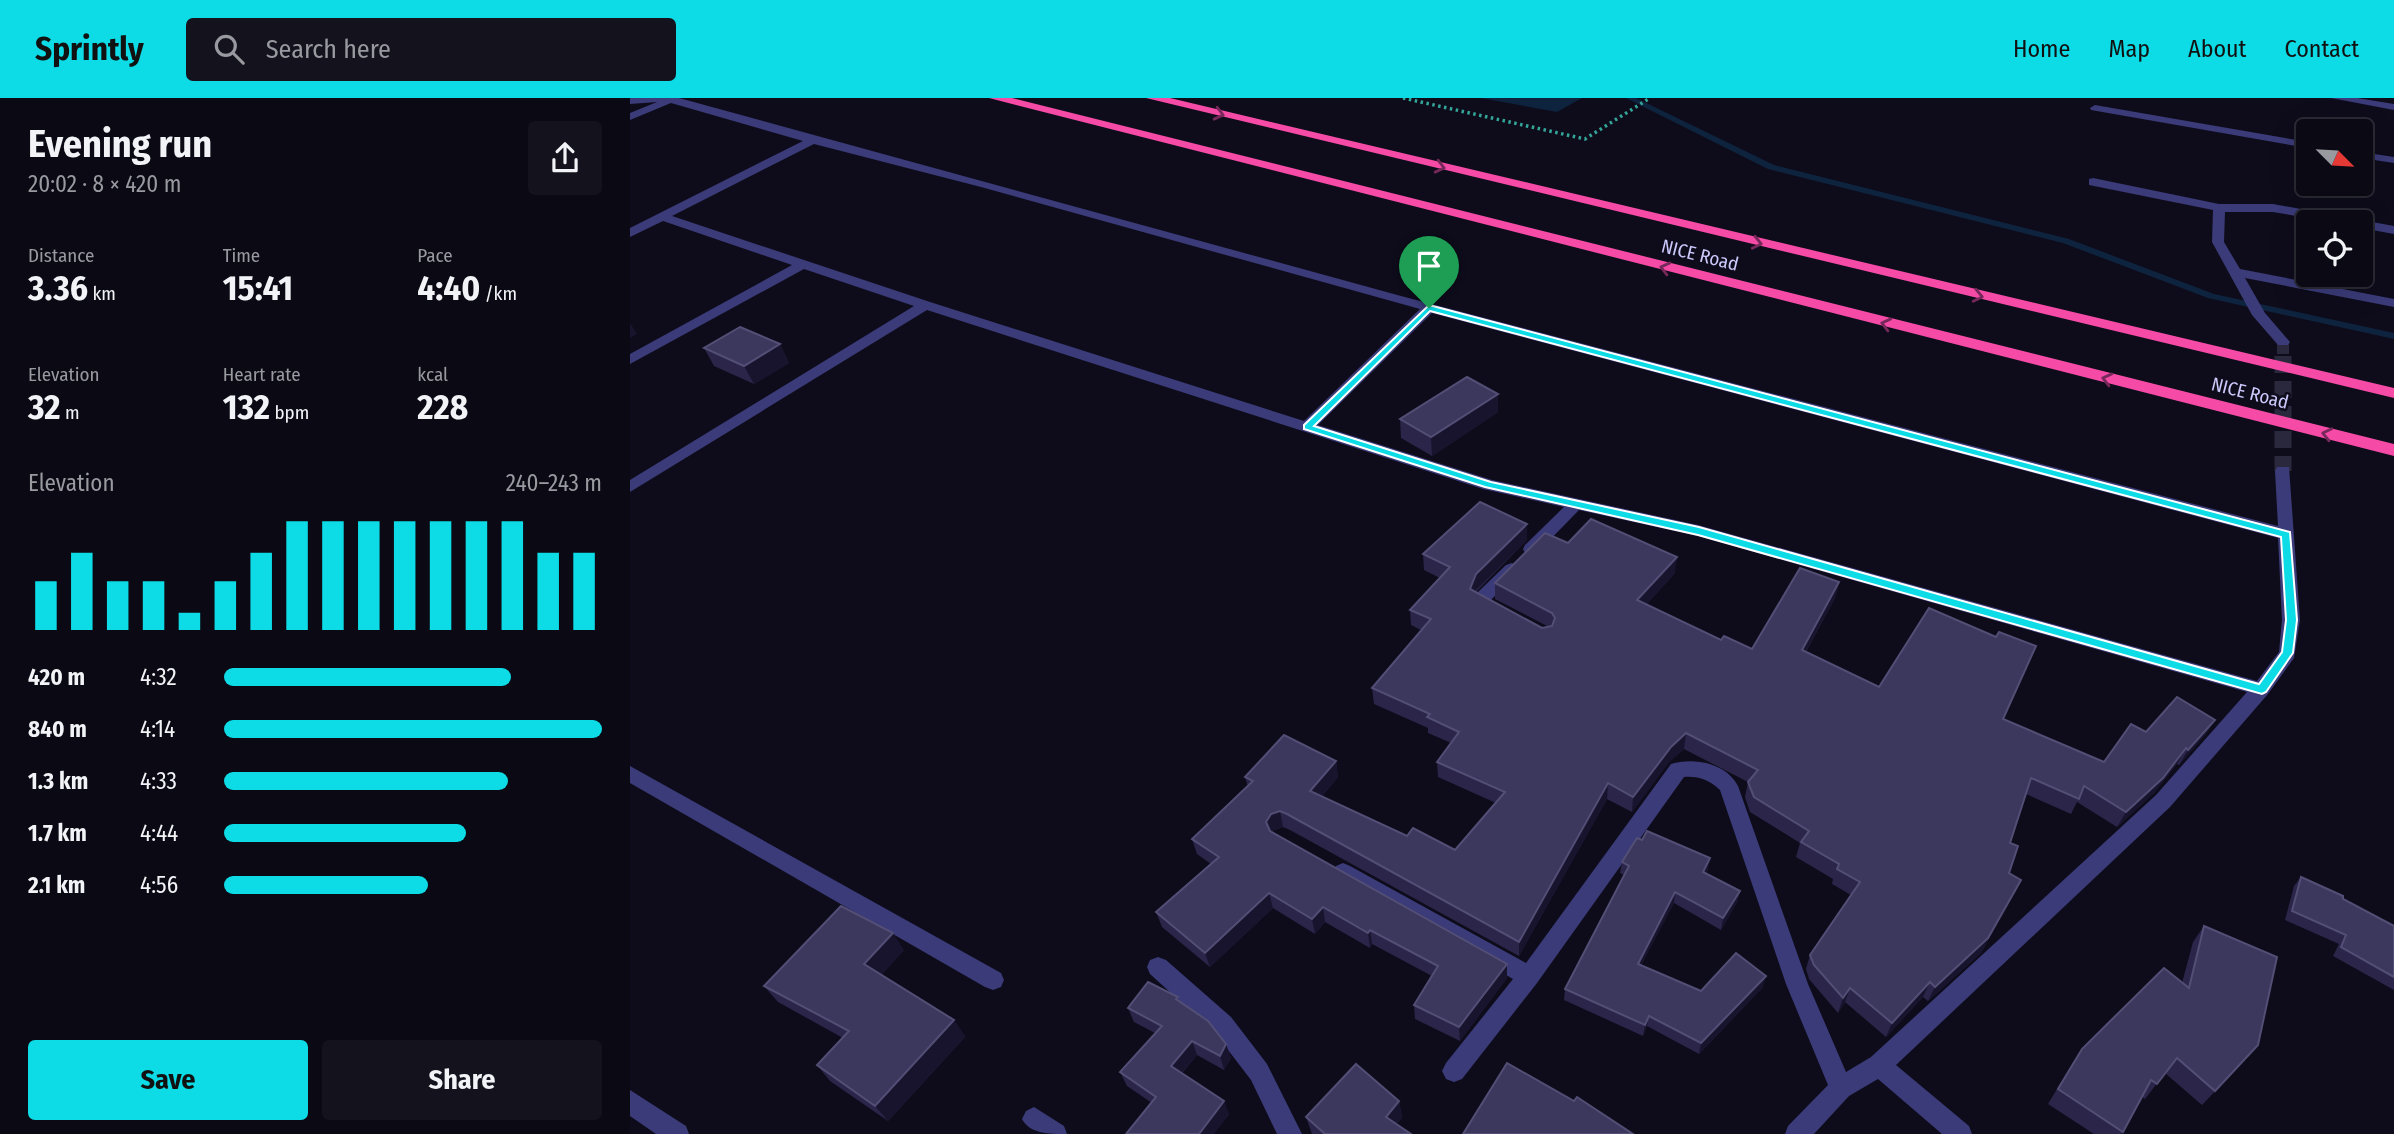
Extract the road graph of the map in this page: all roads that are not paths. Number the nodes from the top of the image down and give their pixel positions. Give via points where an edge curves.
1 (649, 98) edge
2 (996, 98) edge
3 (1153, 98) edge
4 (2336, 98) edge
5 (671, 100) edge
6 (630, 101) edge
7 (2394, 107) edge
8 (2095, 108) dead end
9 (630, 117) edge
10 (813, 141) junction
11 (2296, 143) edge
12 (2373, 157) edge
13 (2394, 160) edge
14 (2093, 182) dead end
15 (2219, 208) junction
16 (2296, 212) edge
17 (662, 217) junction
18 (2373, 226) edge
19 (2394, 230) edge
20 (630, 233) edge
21 (803, 264) junction
22 (2235, 272) junction
23 (2394, 303) edge
24 (925, 305) junction
25 (1429, 308) junction
26 (2283, 342) tunnel mouth
27 (630, 360) edge
28 (2394, 393) edge
29 (1307, 427) junction
30 (2394, 450) edge
31 (2283, 471) tunnel mouth
32 (630, 487) edge
33 (1576, 504) junction
34 (2286, 534) junction
35 (1519, 622) edge
36 (2262, 689) junction
37 (630, 774) edge
38 (1329, 864) edge
39 (1157, 967) dead end
40 (1529, 976) junction
41 (993, 980) dead end
42 (1879, 1065) junction
43 (1454, 1071) dead end
44 (1841, 1088) junction
45 (630, 1102) edge
46 (1034, 1119) dead end
47 (677, 1134) edge
48 (1055, 1134) edge
49 (1290, 1134) edge
50 (1797, 1134) edge
51 (1960, 1134) edge

1 - 5 street
1 - 6 street
30 -> 2 highway, NICE Road
3 -> 28 highway, NICE Road
4 - 7 street
5 - 9 street
5 - 10 street
8 - 11 street
10 - 17 street
10 - 25 street via 985,184
12 - 13 street
14 - 15 street
15 - 16 street
15 - 22 street via 2218,242
17 - 20 street
17 - 21 street
18 - 19 street
21 - 24 street
21 - 27 street
22 - 23 street
22 - 26 street via 2259,314
24 - 29 street
24 - 32 street
25 - 29 street
25 - 34 street
29 - 33 street via 1489,485
31 - 34 street
33 - 35 street via 1484,596 1482,603
33 - 36 street via 1699,531
34 - 36 street via 2291,620 2288,653
36 - 42 street via 2163,801
37 - 41 street
38 - 40 street
39 - 49 street via 1223,1025 1259,1072
40 - 43 street
40 - 44 street via 1678,770 1696,768 1711,773 1728,786 1797,984
42 - 44 street
42 - 51 street
44 - 50 street
45 - 47 street
46 - 48 street

